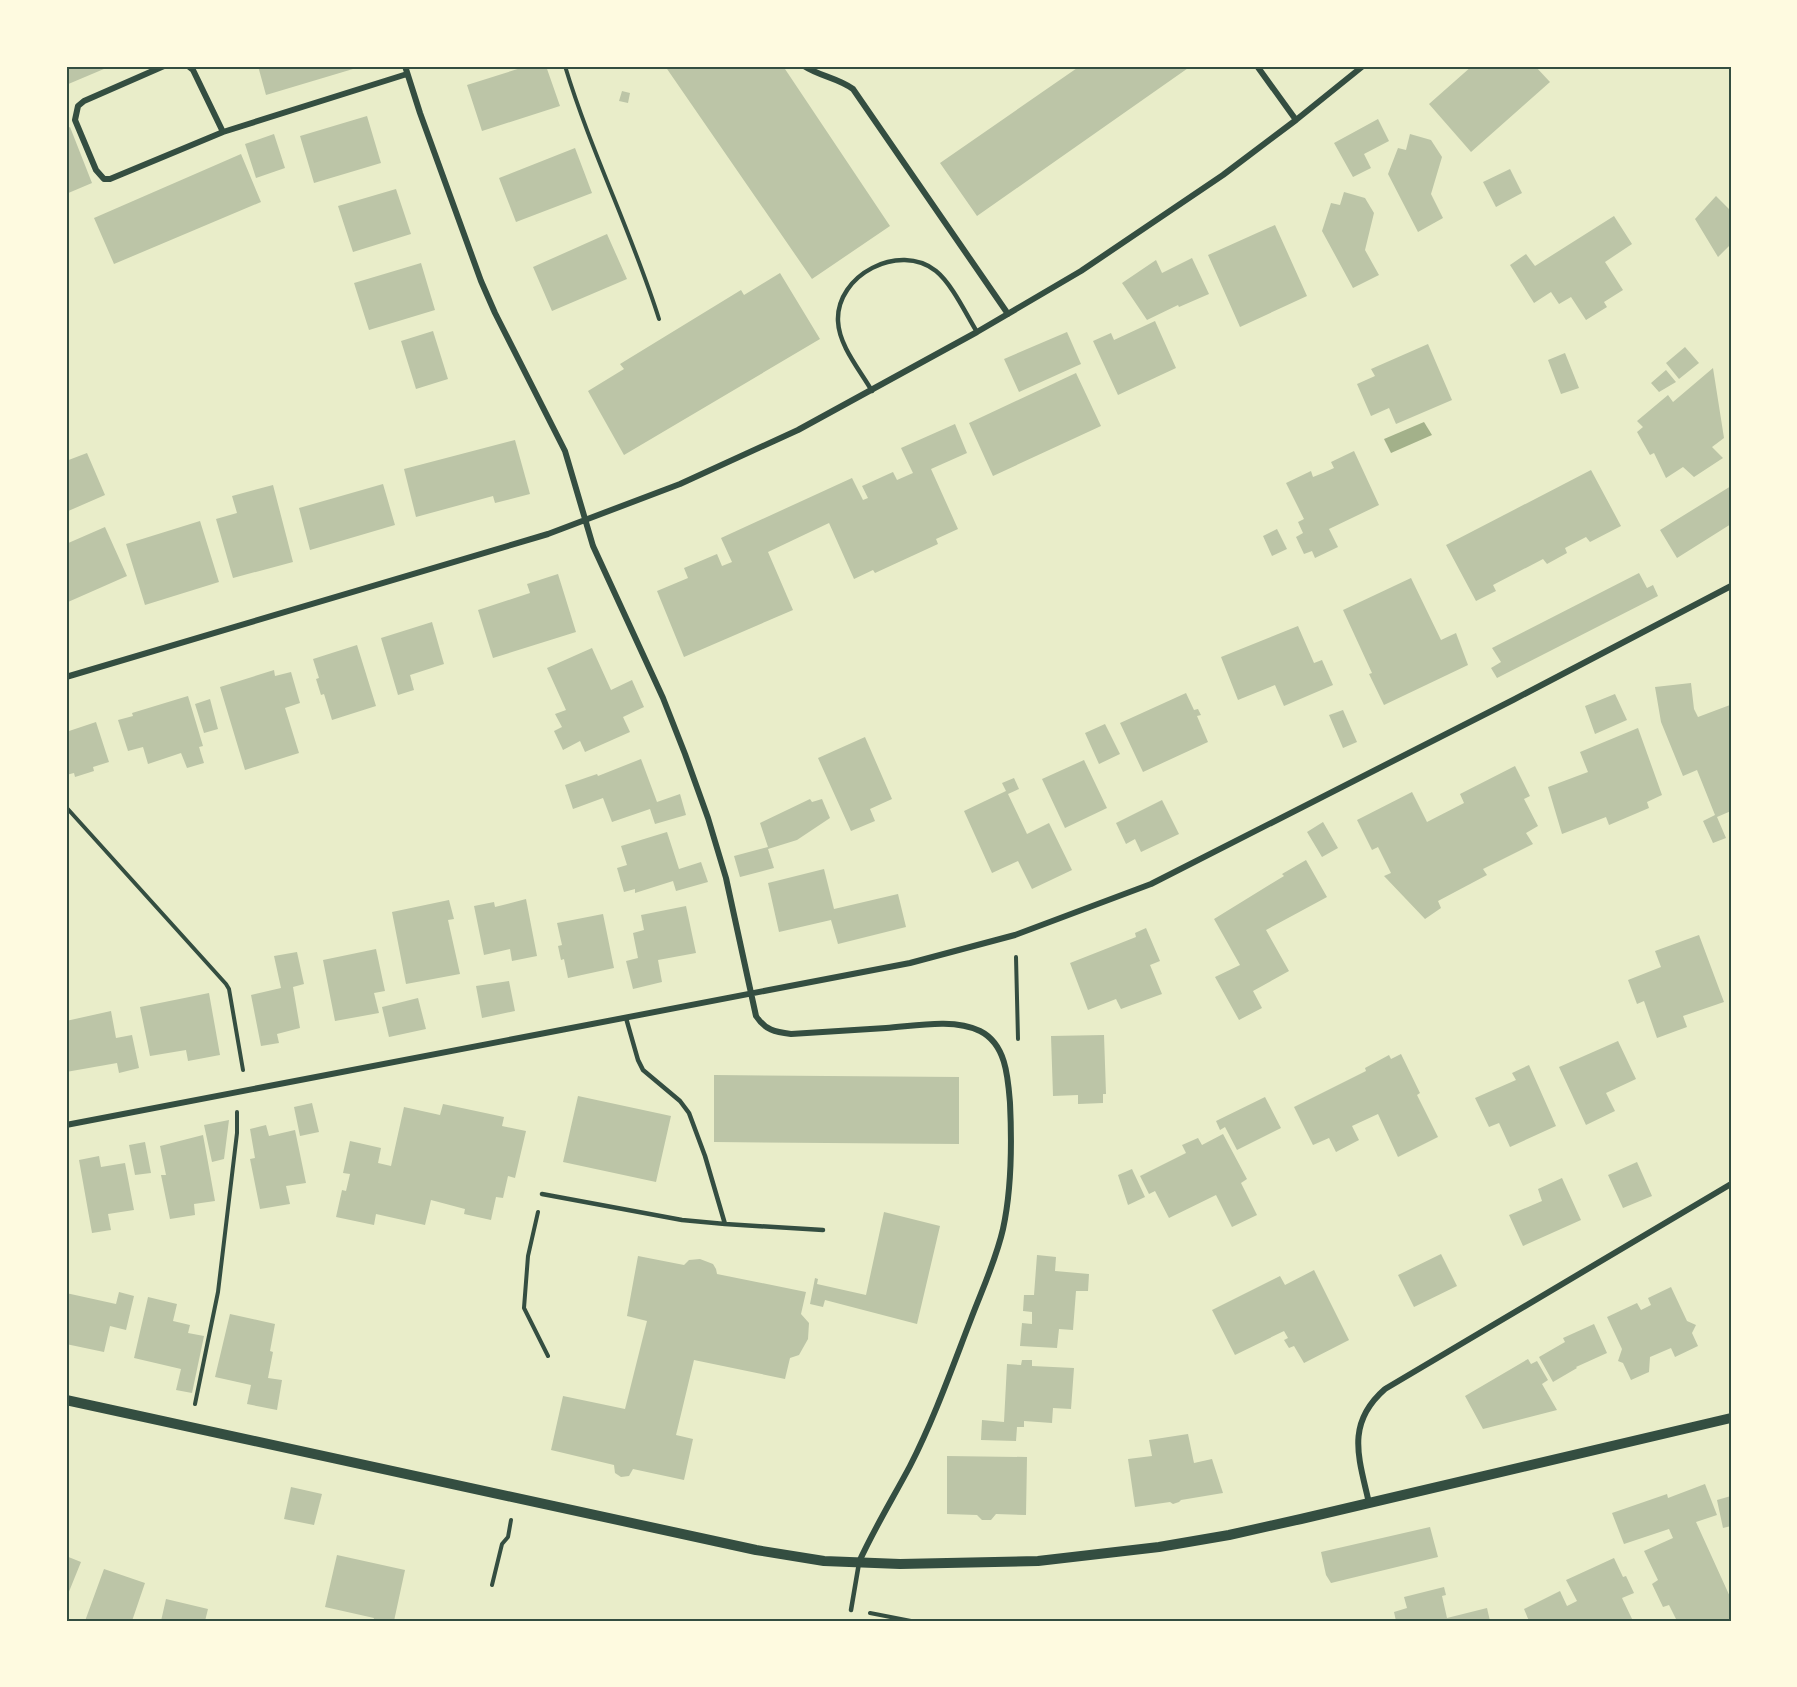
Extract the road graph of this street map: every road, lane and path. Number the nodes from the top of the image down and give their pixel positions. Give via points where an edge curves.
1 (164, 66) edge
2 (188, 66) edge
3 (405, 66) edge
4 (565, 66) edge
5 (804, 66) edge
6 (1257, 66) edge
7 (1363, 66) edge
8 (407, 74) junction
9 (1296, 120) junction
10 (224, 132) junction
11 (1008, 314) junction
12 (659, 319) dead end
13 (977, 332) junction
14 (872, 391) junction
15 (586, 520) junction
16 (1731, 585) edge
17 (66, 676) edge
18 (66, 807) edge
19 (1015, 935) junction
20 (751, 994) junction
21 (626, 1018) junction
22 (1018, 1040) dead end
23 (243, 1069) dead end
24 (237, 1109) dead end
25 (66, 1125) edge
26 (1731, 1184) edge
27 (542, 1194) joint
28 (725, 1224) junction
29 (824, 1230) dead end
30 (548, 1356) dead end
31 (66, 1400) edge
32 (1731, 1418) edge
33 (189, 1427) junction
34 (516, 1499) junction
35 (1369, 1503) junction
36 (859, 1563) junction
37 (492, 1585) dead end
38 (851, 1610) joint
39 (911, 1621) edge

1 - 10 street via 78,106 75,120 99,176 110,179
2 - 10 street
3 - 8 street
4 - 12 path
5 - 11 street via 853,89
6 - 9 street
7 - 9 street
8 - 10 street
8 - 15 street via 481,281 565,451
9 - 11 street via 1148,226
11 - 13 street
13 - 14 street
13 - 14 lane via 935,270 912,260 869,269 850,286 838,317 842,338
14 - 15 street via 680,484
15 - 17 street
15 - 20 street via 602,569 663,698 708,818 726,878
16 - 19 street via 1151,884
18 - 23 path via 226,984
19 - 20 street via 910,963
19 - 22 path
20 - 21 street
20 - 36 street via 762,1025 791,1034 937,1024 979,1030 997,1045 1006,1071 1010,1177 997,1248 936,1409
21 - 25 street
21 - 28 lane via 643,1070 689,1113
24 - 33 path via 218,1292
26 - 35 street via 1373,1400 1359,1426 1357,1441
27 - 28 lane via 682,1220
27 - 30 path via 528,1256 524,1308
28 - 29 lane
31 - 33 street
32 - 35 street
33 - 34 street
34 - 36 street via 756,1551
34 - 37 path
35 - 36 street via 1229,1535 1089,1556 998,1562
36 - 38 lane
38 - 39 path

